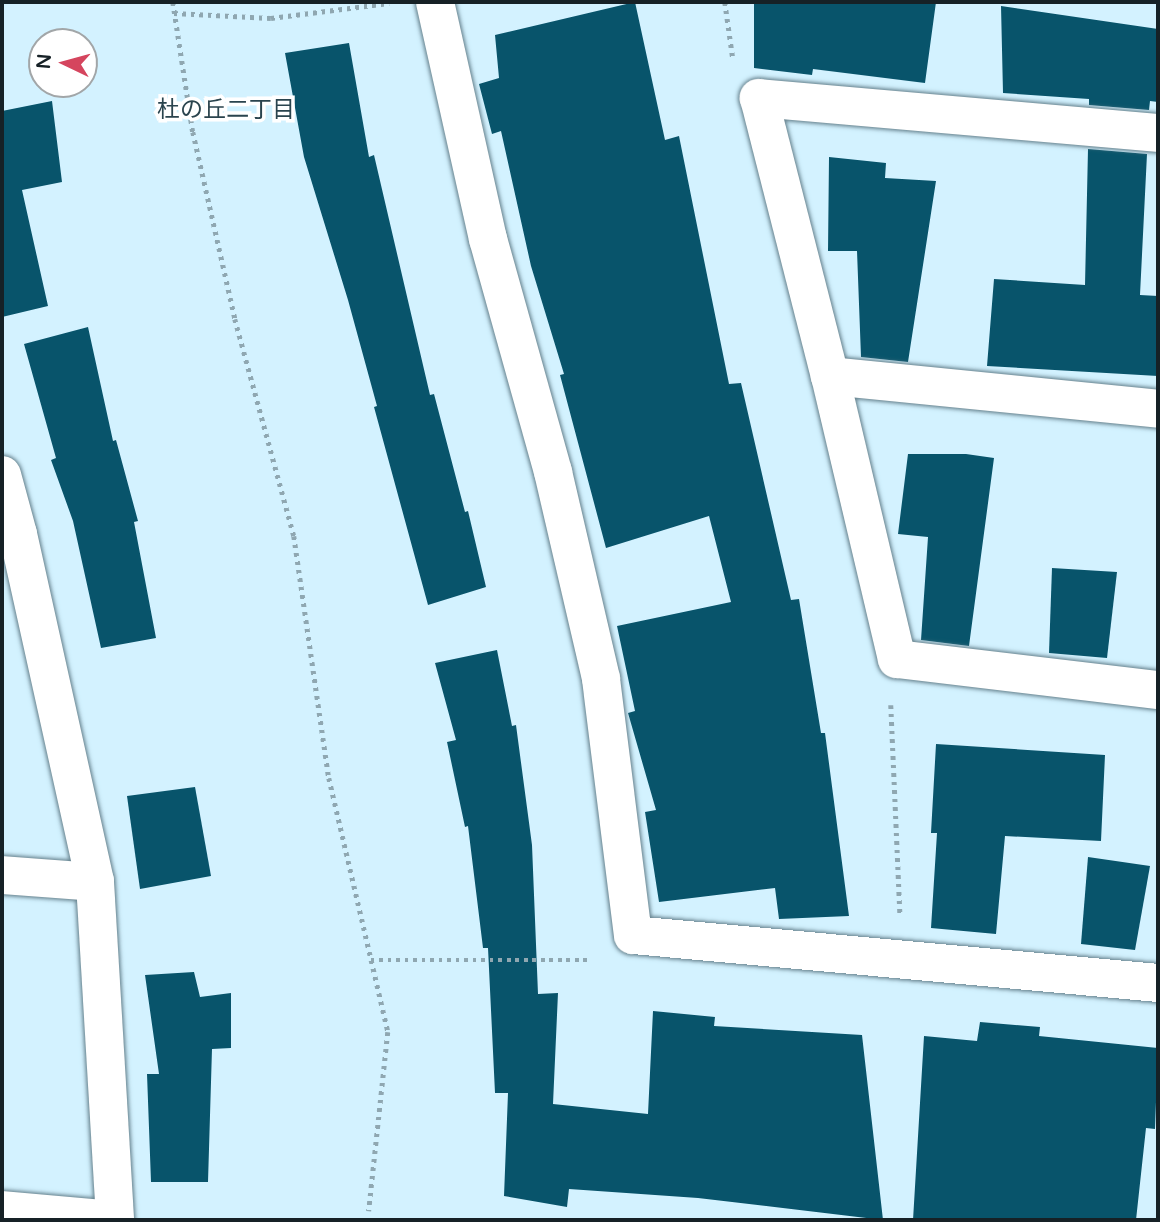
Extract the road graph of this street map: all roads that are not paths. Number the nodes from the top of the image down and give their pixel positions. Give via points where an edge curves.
1 (435, 2) edge
2 (1158, 133) edge
3 (830, 376) junction
4 (1158, 409) edge
5 (2, 475) edge
6 (1158, 690) edge
7 (2, 875) edge
8 (95, 882) junction
9 (1158, 983) edge
10 (2, 1210) edge
11 (115, 1220) edge

1 - 9 street via 488,239 552,472 601,678 633,935
2 - 3 street via 759,98
3 - 4 street
3 - 6 street via 897,659
5 - 8 street
7 - 8 street
8 - 11 street
10 - 11 street

